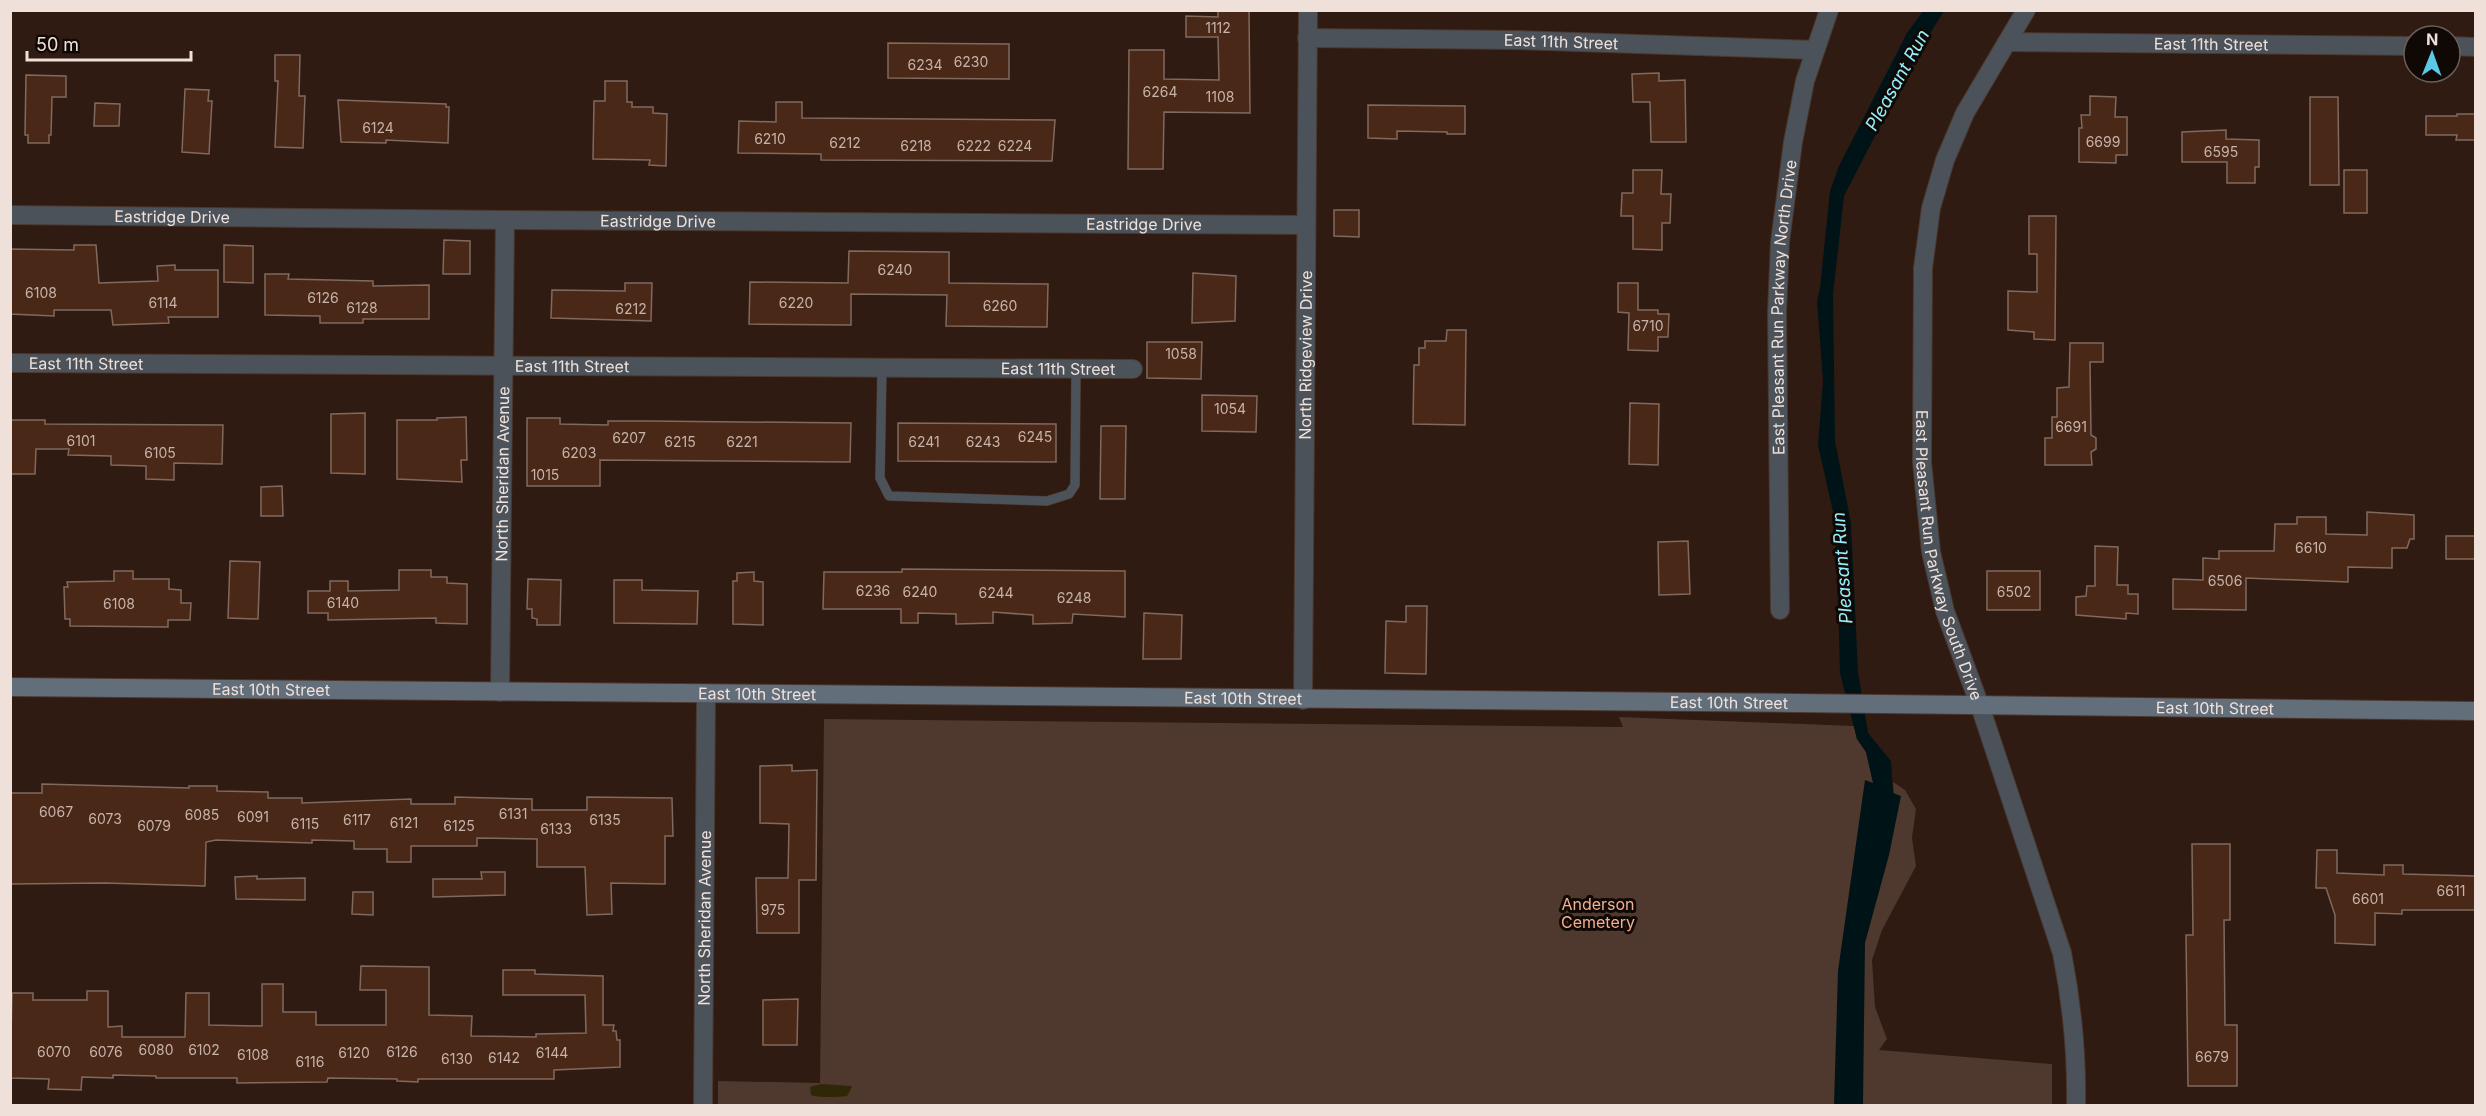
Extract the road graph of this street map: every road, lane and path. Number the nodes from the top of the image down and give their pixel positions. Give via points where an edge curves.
1 (1308, 10) edge
2 (1829, 10) edge
3 (2026, 10) edge
4 (1307, 38) junction
5 (2007, 42) junction
6 (2402, 46) edge
7 (1814, 50) junction
8 (10, 215) edge
9 (505, 220) junction
10 (1306, 225) junction
11 (10, 363) edge
12 (503, 365) junction
13 (882, 367) junction
14 (1076, 368) junction
15 (1133, 369) dead end
16 (1780, 610) dead end
17 (10, 687) edge
18 (500, 692) junction
19 (706, 694) junction
20 (1303, 700) junction
21 (1980, 706) junction
22 (2475, 711) edge
23 (703, 1106) edge
24 (2076, 1106) edge

1 - 4 street, North Ridgeview Drive
2 - 7 street, East Pleasant Run Parkway North Drive
3 - 5 street, East Pleasant Run Parkway South Drive
4 - 7 street, East 11th Street
4 - 10 street, North Ridgeview Drive
5 - 6 street, East 11th Street
5 - 21 street, East Pleasant Run Parkway South Drive via 1965,113 1945,160 1931,208 1923,268 1922,462 1927,522 1945,611
7 - 16 street, East Pleasant Run Parkway North Drive via 1793,142 1780,242
8 - 9 street, Eastridge Drive
9 - 10 street, Eastridge Drive
9 - 12 street, North Sheridan Avenue
10 - 20 street, North Ridgeview Drive
11 - 12 street, East 11th Street
12 - 13 street, East 11th Street
12 - 18 street, North Sheridan Avenue
13 - 14 street, East 11th Street
13 - 14 lane via 880,478 889,496 1047,501 1068,494 1075,485
14 - 15 street, East 11th Street
17 - 18 main road, East 10th Street
18 - 19 main road, East 10th Street
19 - 20 main road, East 10th Street
19 - 23 street, North Sheridan Avenue
20 - 21 main road, East 10th Street
21 - 22 main road, East 10th Street
21 - 24 street, East Pleasant Run Parkway South Drive via 2062,953 2076,1046

